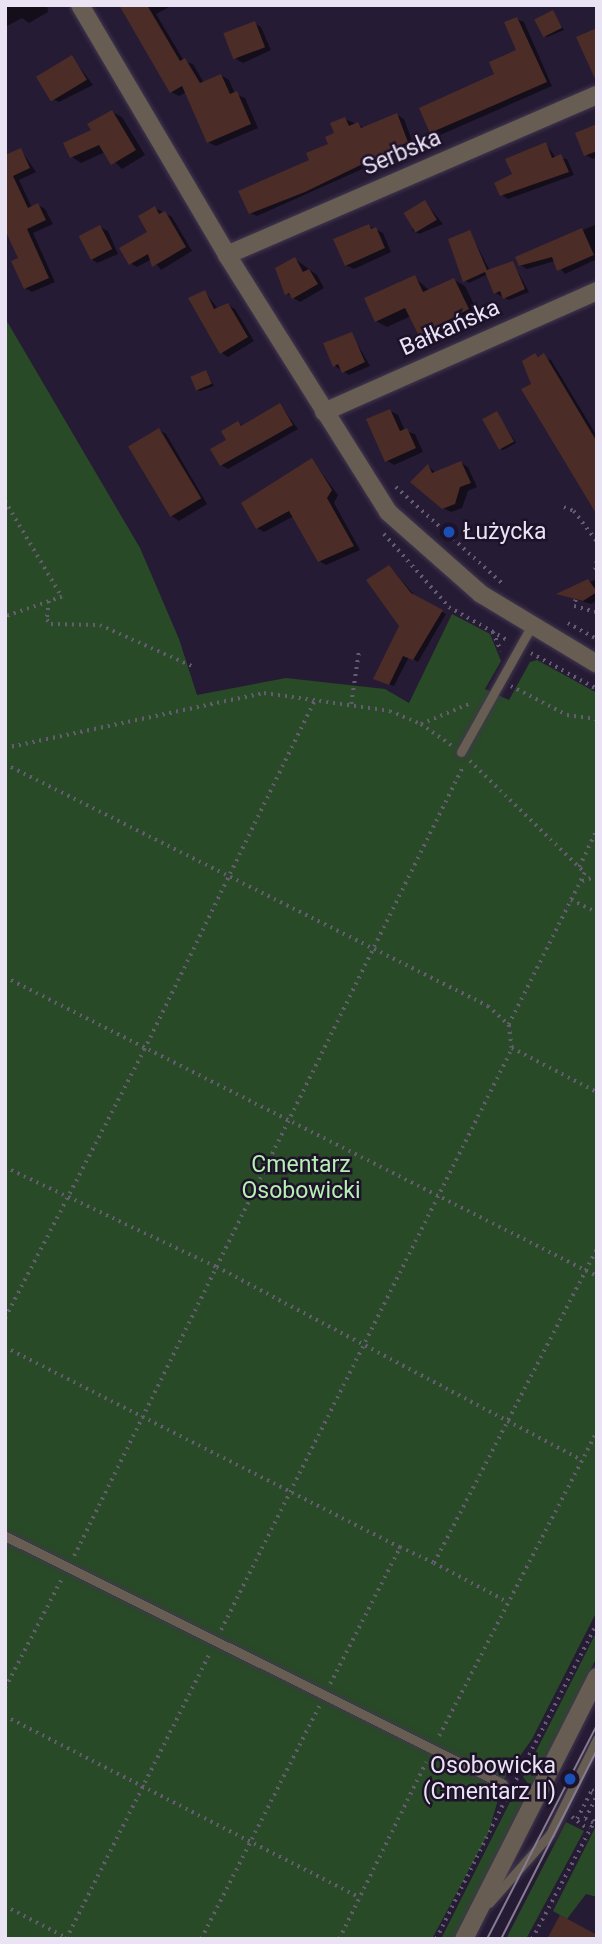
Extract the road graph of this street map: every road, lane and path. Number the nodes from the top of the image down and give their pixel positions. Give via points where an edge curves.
1 (80, 5) edge
2 (597, 95) edge
3 (227, 255) junction
4 (597, 290) edge
5 (324, 412) junction
6 (388, 480) dead end
7 (5, 501) edge
8 (564, 507) dead end
9 (597, 542) edge
10 (597, 559) edge
11 (595, 569) dead end
12 (492, 575) dead end
13 (576, 600) dead end
14 (50, 601) junction
15 (597, 612) edge
16 (5, 617) edge
17 (531, 627) junction
18 (493, 632) dead end
19 (359, 650) dead end
20 (505, 659) dead end
21 (597, 664) edge
22 (194, 667) dead end
23 (503, 682) junction
24 (316, 698) junction
25 (483, 698) dead end
26 (351, 704) junction
27 (597, 719) edge
28 (421, 724) junction
29 (5, 748) edge
30 (461, 752) joint
31 (5, 764) edge
32 (596, 829) edge
33 (579, 867) junction
34 (597, 876) edge
35 (230, 877) junction
36 (580, 882) junction
37 (571, 900) junction
38 (597, 912) edge
39 (375, 949) junction
40 (5, 977) edge
41 (509, 1025) junction
42 (512, 1048) junction
43 (144, 1050) junction
44 (597, 1091) edge
45 (290, 1123) junction
46 (5, 1167) edge
47 (68, 1196) junction
48 (438, 1198) junction
49 (597, 1249) edge
50 (216, 1267) junction
51 (586, 1270) junction
52 (597, 1276) edge
53 (5, 1318) edge
54 (5, 1347) edge
55 (363, 1347) junction
56 (141, 1418) junction
57 (507, 1424) junction
58 (597, 1431) edge
59 (581, 1460) junction
60 (291, 1492) junction
61 (5, 1536) edge
62 (400, 1547) junction
63 (434, 1563) junction
64 (68, 1568) junction
65 (508, 1602) junction
66 (216, 1640) junction
67 (597, 1677) edge
68 (5, 1688) edge
69 (325, 1695) junction
70 (5, 1716) edge
71 (597, 1739) edge
72 (433, 1749) junction
73 (503, 1784) dead end
74 (144, 1785) junction
75 (597, 1793) edge
76 (597, 1816) edge
77 (571, 1817) dead end
78 (577, 1819) junction
79 (593, 1823) junction
80 (590, 1830) junction
81 (250, 1840) junction
82 (359, 1897) junction
83 (5, 1906) edge
84 (473, 1921) junction
85 (67, 1938) edge
86 (201, 1939) edge
87 (339, 1939) edge
88 (464, 1939) edge
89 (532, 1939) edge

1 - 3 street
2 - 3 street, Serbska
3 - 5 street
4 - 5 street, Bałkańska
5 - 17 street via 388,512 481,594
6 - 12 path
7 - 14 path via 62,597
8 - 9 path via 574,511
10 - 11 path
13 - 15 path via 574,606
14 - 16 path
14 - 22 path via 47,620 51,624 100,625
17 - 21 street
17 - 23 lane
18 - 20 path
19 - 26 path
23 - 27 path via 567,715
23 - 30 lane
24 - 26 path
24 - 29 path via 264,693
24 - 35 path
25 - 28 path
26 - 28 path via 390,711
28 - 30 path
31 - 35 path
32 - 33 path
33 - 36 path via 585,873
33 - 39 path via 467,758
34 - 36 path
35 - 39 path
35 - 43 path
36 - 37 path
37 - 38 path
37 - 41 path
39 - 41 path via 488,1006
39 - 45 path
40 - 43 path
41 - 42 path
42 - 44 path
42 - 48 path
43 - 45 path
43 - 47 path
45 - 48 path
45 - 50 path
46 - 47 path
47 - 50 path
47 - 53 path
48 - 51 path
48 - 55 path
49 - 51 path
50 - 55 path
50 - 56 path
51 - 52 path
51 - 57 path
54 - 56 path
55 - 57 path
55 - 60 path
56 - 60 path
56 - 64 path
57 - 59 path
57 - 63 path
58 - 59 path
59 - 65 path
60 - 62 path
60 - 66 path
61 - 64 lane
62 - 63 path
62 - 69 path
63 - 65 path
64 - 66 lane
64 - 68 path
65 - 72 path
66 - 69 lane
66 - 74 path
67 - 84 street
69 - 72 lane
69 - 81 path
70 - 74 path
71 - 84 lane via 550,1834
72 - 73 lane
72 - 82 path
74 - 81 path
74 - 85 path
75 - 78 path via 592,1790
75 - 79 path via 585,1819
76 - 79 path
77 - 78 path
78 - 80 path via 577,1824
79 - 80 path
80 - 89 path
81 - 82 path
81 - 86 path
82 - 87 path
83 - 85 path
84 - 88 street

